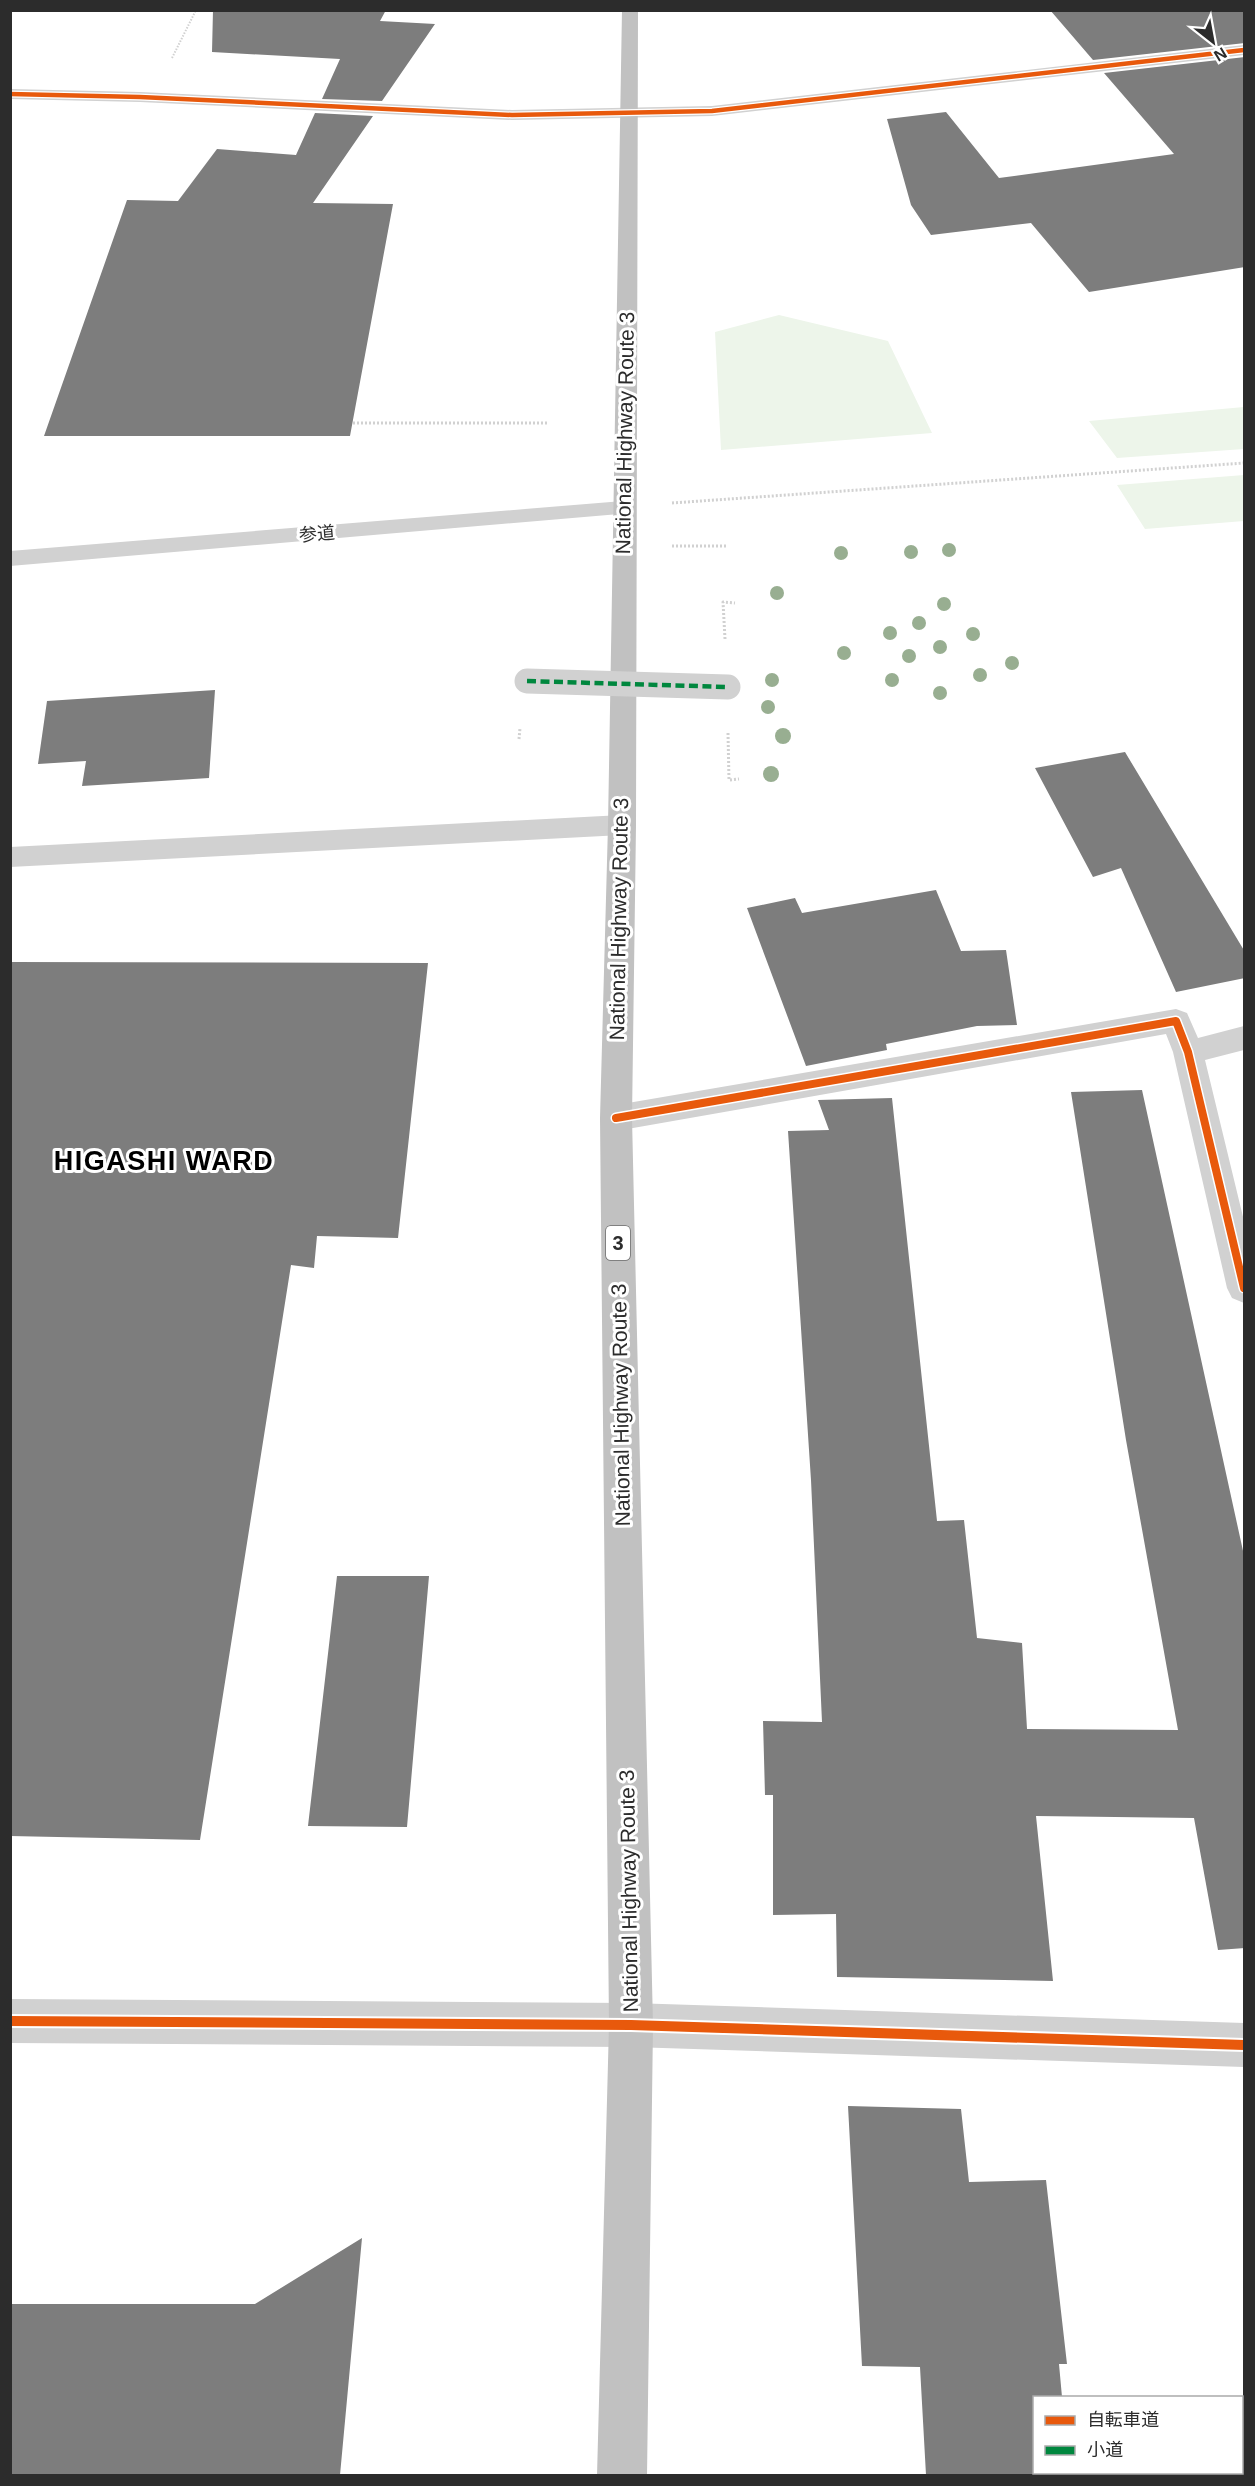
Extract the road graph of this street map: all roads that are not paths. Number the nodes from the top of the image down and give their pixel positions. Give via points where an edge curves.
1 (630, 10) edge
2 (1245, 50) edge
3 (10, 94) edge
4 (699, 94) dead end
5 (630, 111) junction
6 (623, 508) junction
7 (10, 559) edge
8 (527, 681) dead end
9 (728, 687) dead end
10 (622, 825) junction
11 (10, 857) edge
12 (1245, 1038) edge
13 (1188, 1052) junction
14 (616, 1118) junction
15 (1245, 1288) edge
16 (10, 2021) edge
17 (631, 2025) junction
18 (1245, 2045) edge
19 (622, 2475) edge

1 - 5 highway, National Highway Route 3 / 3
2 - 5 street via 712,111
3 - 5 street via 184,98 512,115
4 - 5 street
5 - 6 highway, National Highway Route 3 / 3
6 - 7 street, 参道
6 - 10 highway, National Highway Route 3 / 3
8 - 9 street, bridge
10 - 11 street
10 - 14 highway, National Highway Route 3 / 3
12 - 13 street
13 - 14 street via 1176,1021
13 - 15 street
14 - 17 highway, National Highway Route 3 / 3
16 - 17 street
17 - 18 street
17 - 19 highway, National Highway Route 3 / 3

